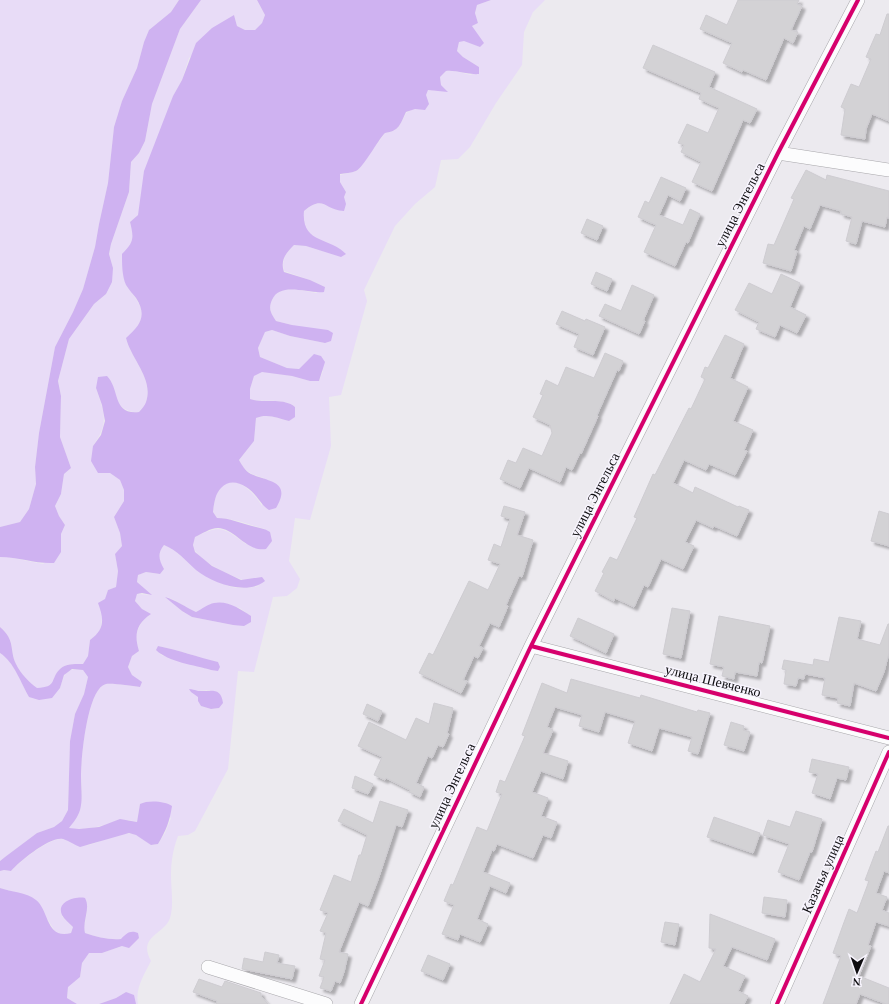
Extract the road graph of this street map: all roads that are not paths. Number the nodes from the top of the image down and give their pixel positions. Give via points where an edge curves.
1 (858, 0) edge
2 (778, 153) junction
3 (889, 170) edge
4 (531, 646) junction
5 (889, 738) edge
6 (889, 752) edge
7 (208, 967) dead end
8 (326, 1004) edge
9 (361, 1004) edge
10 (776, 1004) edge

1 - 2 street, улица Энгельса
2 - 3 street
2 - 4 street, улица Энгельса
4 - 5 street, улица Шевченко
4 - 9 street, улица Энгельса
6 - 10 street, Казачья улица
7 - 8 street

